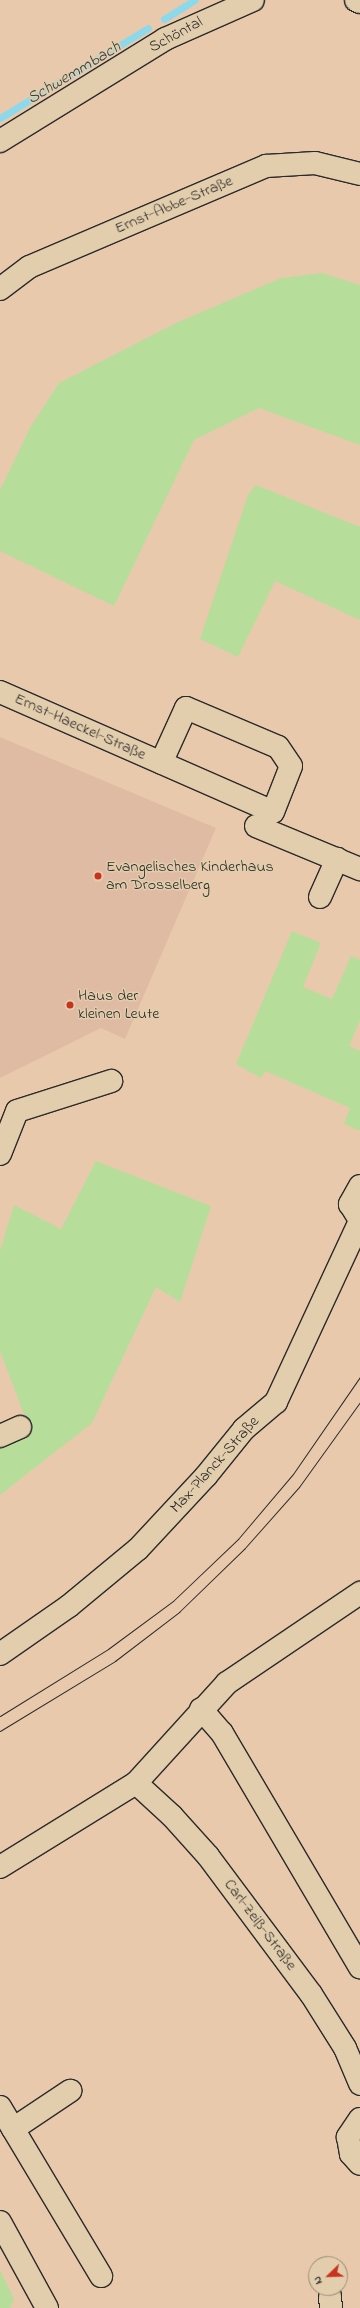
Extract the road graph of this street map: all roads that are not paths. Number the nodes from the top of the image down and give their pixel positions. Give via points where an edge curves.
1 (253, 0) edge
2 (356, 0) edge
3 (360, 2) edge
4 (0, 141) edge
5 (360, 174) edge
6 (0, 289) edge
7 (0, 692) edge
8 (161, 763) junction
9 (256, 826) dead end
10 (337, 859) junction
11 (360, 869) edge
12 (320, 898) dead end
13 (111, 1081) dead end
14 (4, 1129) edge
15 (0, 1154) edge
16 (360, 1186) edge
17 (360, 1220) edge
18 (360, 1593) edge
19 (0, 1654) edge
20 (201, 1709) junction
21 (136, 1783) junction
22 (0, 1867) edge
23 (360, 1966) edge
24 (360, 2084) edge
25 (70, 2091) dead end
26 (0, 2107) edge
27 (360, 2119) edge
28 (13, 2129) junction
29 (360, 2164) edge
30 (0, 2222) edge
31 (101, 2276) dead end
32 (48, 2308) edge

1 - 4 street, Schöntal via 165,39
2 - 3 street
5 - 6 street, Ernst-Abbe-Straße via 315,163 266,166 29,267
7 - 8 street, Ernst-Haeckel-Straße
8 - 8 street, Ernst-Haeckel-Straße via 273,812 291,766 278,748 186,708
9 - 10 street
10 - 11 street
10 - 12 street
13 - 14 street via 17,1112
14 - 15 street
16 - 17 street, Max-Planck-Straße via 350,1204
17 - 19 street, Max-Planck-Straße via 276,1402 244,1429 206,1476 138,1549 69,1606
18 - 20 street via 227,1683
20 - 21 street
20 - 23 street via 222,1734
21 - 22 street
21 - 24 street, Carl-Zeiß-Straße via 208,1856 307,1988 332,2025
25 - 28 street
26 - 28 street
27 - 29 street via 348,2137 351,2154
28 - 31 street
30 - 32 street

